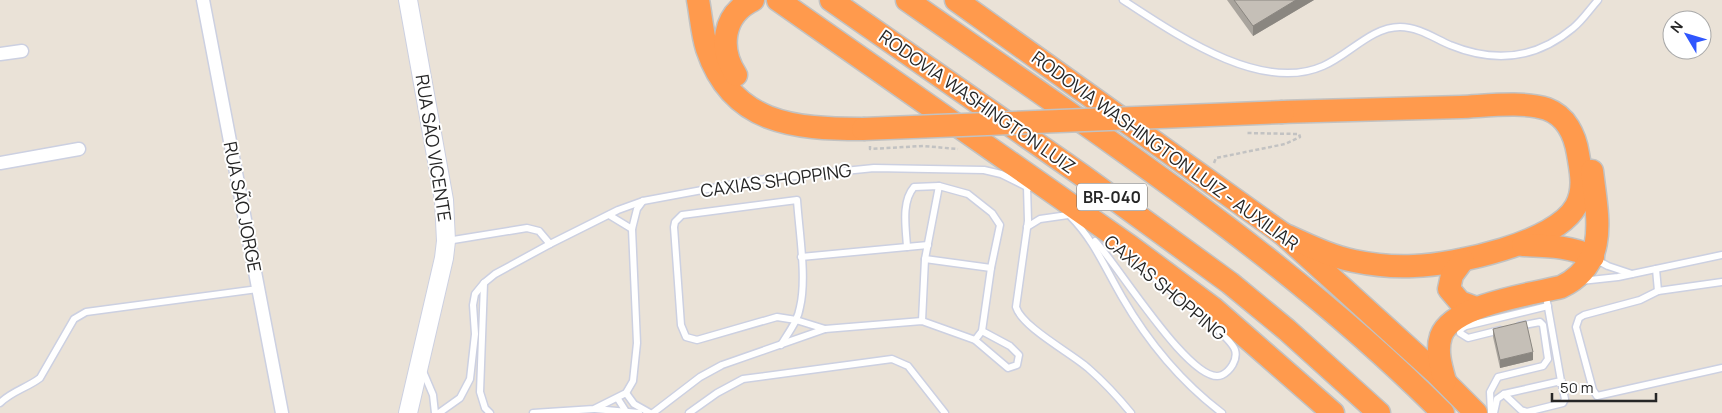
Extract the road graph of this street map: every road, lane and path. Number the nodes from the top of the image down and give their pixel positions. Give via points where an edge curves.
1 (203, 0) edge
2 (408, 0) edge
3 (698, 0) edge
4 (755, 0) edge
5 (778, 0) edge
6 (831, 0) edge
7 (907, 0) edge
8 (956, 0) edge
9 (1123, 0) edge
10 (1598, 0) edge
11 (803, 18) junction
12 (22, 51) dead end
13 (0, 54) edge
14 (1280, 106) junction
15 (863, 131) junction
16 (1241, 132) dead end
17 (79, 150) dead end
18 (967, 150) dead end
19 (0, 163) edge
20 (1206, 179) junction
21 (939, 186) junction
22 (1027, 187) junction
23 (1050, 199) junction
24 (643, 201) junction
25 (609, 215) junction
26 (1068, 215) junction
27 (1027, 227) junction
28 (632, 229) junction
29 (1283, 234) junction
30 (446, 241) junction
31 (550, 244) junction
32 (1519, 244) junction
33 (928, 245) junction
34 (907, 247) junction
35 (1099, 248) junction
36 (1122, 251) dead end
37 (1722, 255) edge
38 (801, 257) junction
39 (1592, 257) junction
40 (925, 258) junction
41 (1463, 260) junction
42 (991, 268) junction
43 (1656, 269) junction
44 (1633, 274) junction
45 (1152, 276) dead end
46 (1572, 282) junction
47 (1722, 282) edge
48 (484, 283) junction
49 (258, 289) junction
50 (1658, 291) junction
51 (475, 294) junction
52 (484, 294) junction
53 (1547, 298) junction
54 (1213, 308) junction
55 (1476, 308) junction
56 (796, 320) junction
57 (922, 321) junction
58 (825, 329) junction
59 (982, 331) junction
60 (975, 340) junction
61 (781, 345) junction
62 (472, 358) junction
63 (480, 360) junction
64 (419, 365) junction
65 (1722, 368) edge
66 (1561, 381) junction
67 (1445, 382) junction
68 (626, 394) junction
69 (1504, 394) junction
70 (618, 399) junction
71 (0, 403) edge
72 (594, 409) junction
73 (566, 412) edge
74 (282, 413) edge
75 (408, 413) edge
76 (437, 413) edge
77 (490, 413) edge
78 (533, 413) edge
79 (628, 413) edge
80 (639, 413) edge
81 (652, 413) edge
82 (689, 413) edge
83 (945, 413) edge
84 (1131, 413) edge
85 (1222, 413) edge
86 (1333, 413) edge
87 (1362, 413) edge
88 (1379, 413) edge
89 (1443, 413) edge
90 (1476, 413) edge
91 (1492, 413) edge

1 - 49 street, RUA SÃO JORGE
2 - 30 main road, RUA SĀO VICENTE via 444,200
3 - 15 highway via 707,48 725,85 738,99 754,110 790,125
4 - 11 highway via 765,0
4 - 15 highway via 745,4 732,18 725,34 724,49 738,80 756,97 777,109
5 - 11 highway
6 - 88 highway, RODOVIA WASHINGTON LUIZ / BR-040 via 1230,283
7 - 89 highway, BR-040 via 1209,213 1307,289
8 - 20 highway, RODOVIA WASHINGTON LUIZ - AUXILIAR
9 - 10 lane via 1213,53 1242,65 1278,74 1302,73 1324,66 1380,32 1399,27 1417,30 1471,53 1495,58 1520,55 1548,45 1574,28
11 - 23 highway
12 - 13 street
14 - 15 highway
14 - 32 highway via 1526,106 1549,110 1564,121 1573,136 1582,179 1580,197 1562,222
14 - 39 highway via 1528,93 1556,100 1579,119 1588,142 1597,220
15 - 18 path via 870,149 923,146
16 - 20 path via 1298,134 1300,137 1216,158
17 - 19 street
20 - 29 highway, RODOVIA WASHINGTON LUIZ - AUXILIAR
21 - 33 lane
21 - 34 lane via 914,187 908,193
21 - 42 lane via 968,194 997,219 1000,234
22 - 23 lane, CAXIAS SHOPPING
22 - 24 lane, CAXIAS SHOPPING via 1001,174 978,169 874,168 756,180
22 - 27 lane
23 - 26 lane, CAXIAS SHOPPING
23 - 36 lane, CAXIAS SHOPPING
23 - 54 highway
24 - 25 lane, CAXIAS SHOPPING
24 - 28 lane via 637,209
25 - 28 lane
25 - 31 lane, CAXIAS SHOPPING
26 - 27 lane via 1040,219
26 - 35 lane, CAXIAS SHOPPING
27 - 84 lane via 1018,314 1087,367
28 - 68 lane via 637,343 633,381
29 - 41 highway via 1322,251 1381,265 1414,266
29 - 67 highway, RODOVIA WASHINGTON LUIZ - AUXILIAR
30 - 31 lane via 527,228 539,231
30 - 64 main road, RUA SĀO VICENTE
31 - 48 lane, CAXIAS SHOPPING
32 - 39 highway via 1562,247
32 - 41 highway
33 - 34 lane
33 - 40 lane
34 - 38 lane
35 - 45 lane, CAXIAS SHOPPING via 1182,354 1204,373 1221,376 1235,359 1235,350 1229,341
35 - 85 lane, CAXIAS SHOPPING via 1121,295 1148,338 1179,376
37 - 43 lane
38 - 56 lane via 802,292
38 - 56 lane via 796,200 706,210 682,215 675,222 682,332 686,337 697,340 777,317
39 - 44 lane
39 - 46 highway via 1586,270
40 - 42 lane
40 - 57 lane
41 - 55 highway via 1452,275 1449,290 1460,302
42 - 59 lane
43 - 44 lane
43 - 50 lane
44 - 46 lane
46 - 53 highway
47 - 50 lane
48 - 51 lane, CAXIAS SHOPPING
48 - 52 lane
49 - 71 lane via 86,312 74,319 40,378
49 - 74 street, RUA SÃO JORGE
50 - 65 lane via 1640,300 1579,318 1576,327 1594,394 1601,396
51 - 52 lane
51 - 62 lane
52 - 63 lane
53 - 55 highway
53 - 66 lane
53 - 91 lane via 1461,329 1461,336 1468,338 1536,322 1542,325 1546,364 1498,377 1490,392
54 - 86 highway
54 - 87 highway via 1257,323
55 - 67 highway via 1458,316 1444,330 1439,348
56 - 58 lane
56 - 61 lane
57 - 58 lane
57 - 60 lane
58 - 61 lane
59 - 60 lane
59 - 60 lane via 1015,349 1019,355 1017,365 1008,368
61 - 81 lane via 740,357 708,372
62 - 63 lane
62 - 76 lane via 467,389 460,398
63 - 77 lane via 480,392
64 - 75 main road, RUA SĀO VICENTE
64 - 76 lane via 433,395
66 - 69 lane
66 - 69 lane via 1563,403 1527,412
67 - 90 highway, RODOVIA WASHINGTON LUIZ - AUXILIAR
68 - 70 lane
68 - 81 lane via 634,404
69 - 91 lane via 1497,399
70 - 72 lane
70 - 79 lane
72 - 73 lane
72 - 79 lane
73 - 78 lane
79 - 80 lane
82 - 83 lane via 743,378 892,359 908,366

